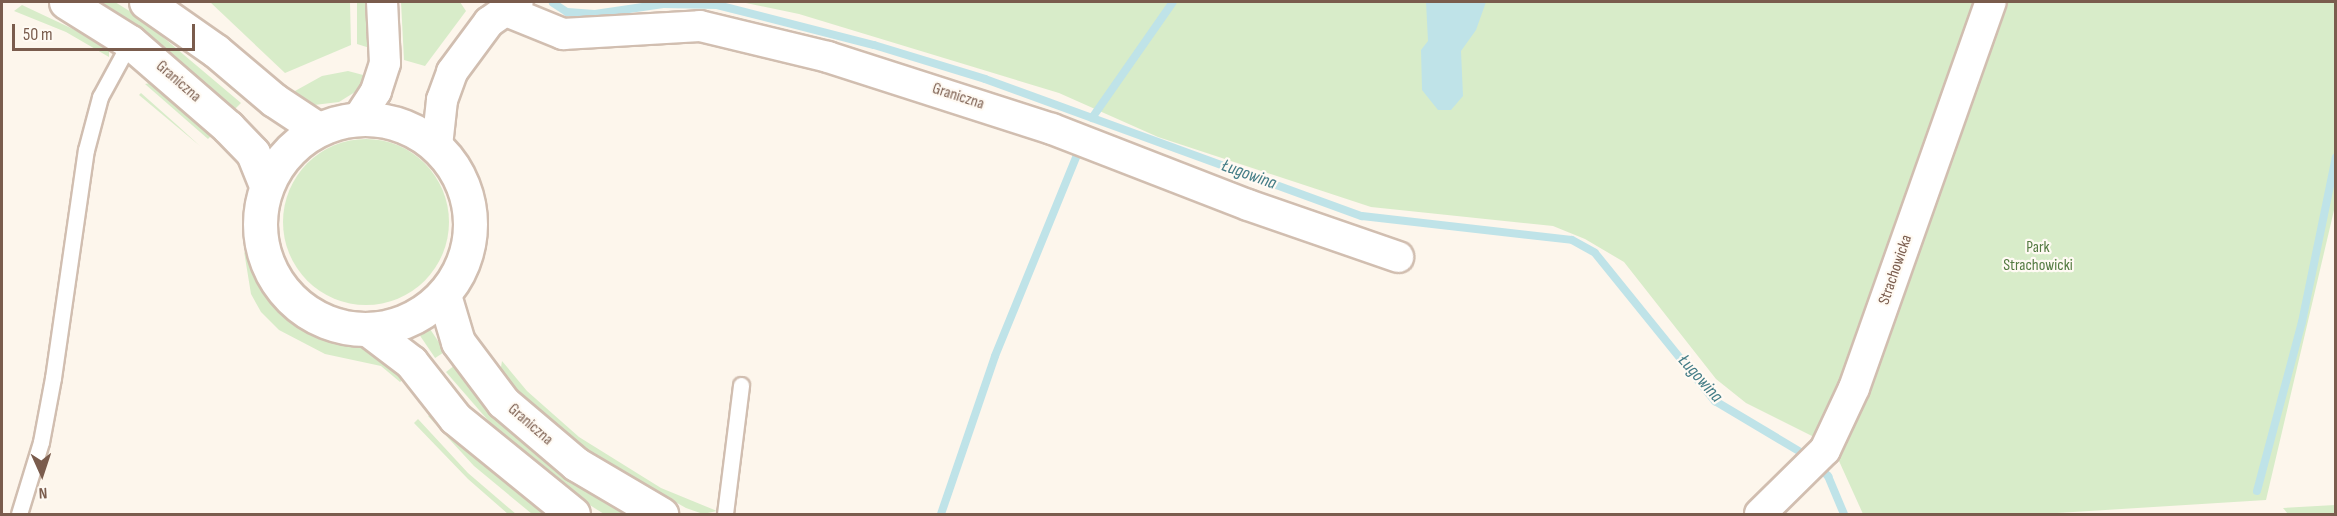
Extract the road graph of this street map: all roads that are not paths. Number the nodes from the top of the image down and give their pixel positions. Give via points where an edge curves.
1 (66, 2) edge
2 (146, 2) edge
3 (382, 2) edge
4 (1991, 2) edge
5 (511, 6) edge
6 (130, 42) junction
7 (358, 119) junction
8 (318, 129) junction
9 (437, 146) junction
10 (266, 186) junction
11 (1398, 257) dead end
12 (444, 295) junction
13 (369, 330) junction
14 (741, 385) dead end
15 (19, 514) edge
16 (573, 514) edge
17 (661, 514) edge
18 (725, 514) edge
19 (1760, 514) edge

1 - 6 main road, Graniczna
2 - 8 main road
3 - 7 street via 386,59 376,91
4 - 19 street, Strachowicka via 1854,388 1825,450
5 - 9 street via 479,32 449,77
5 - 11 street, Graniczna via 563,34 700,26 828,57 1052,129 1248,205
6 - 10 main road, Graniczna via 244,141
6 - 15 lane via 100,97 86,150 49,399
7 - 8 main road
7 - 9 main road via 400,124
8 - 10 main road via 285,156
9 - 12 main road via 462,182 471,221 465,262
10 - 13 main road via 262,216 270,270 302,308 329,324
12 - 13 main road via 413,319
12 - 17 main road, Graniczna via 458,342 503,402 576,464
13 - 16 main road via 411,362 455,418
14 - 18 lane

